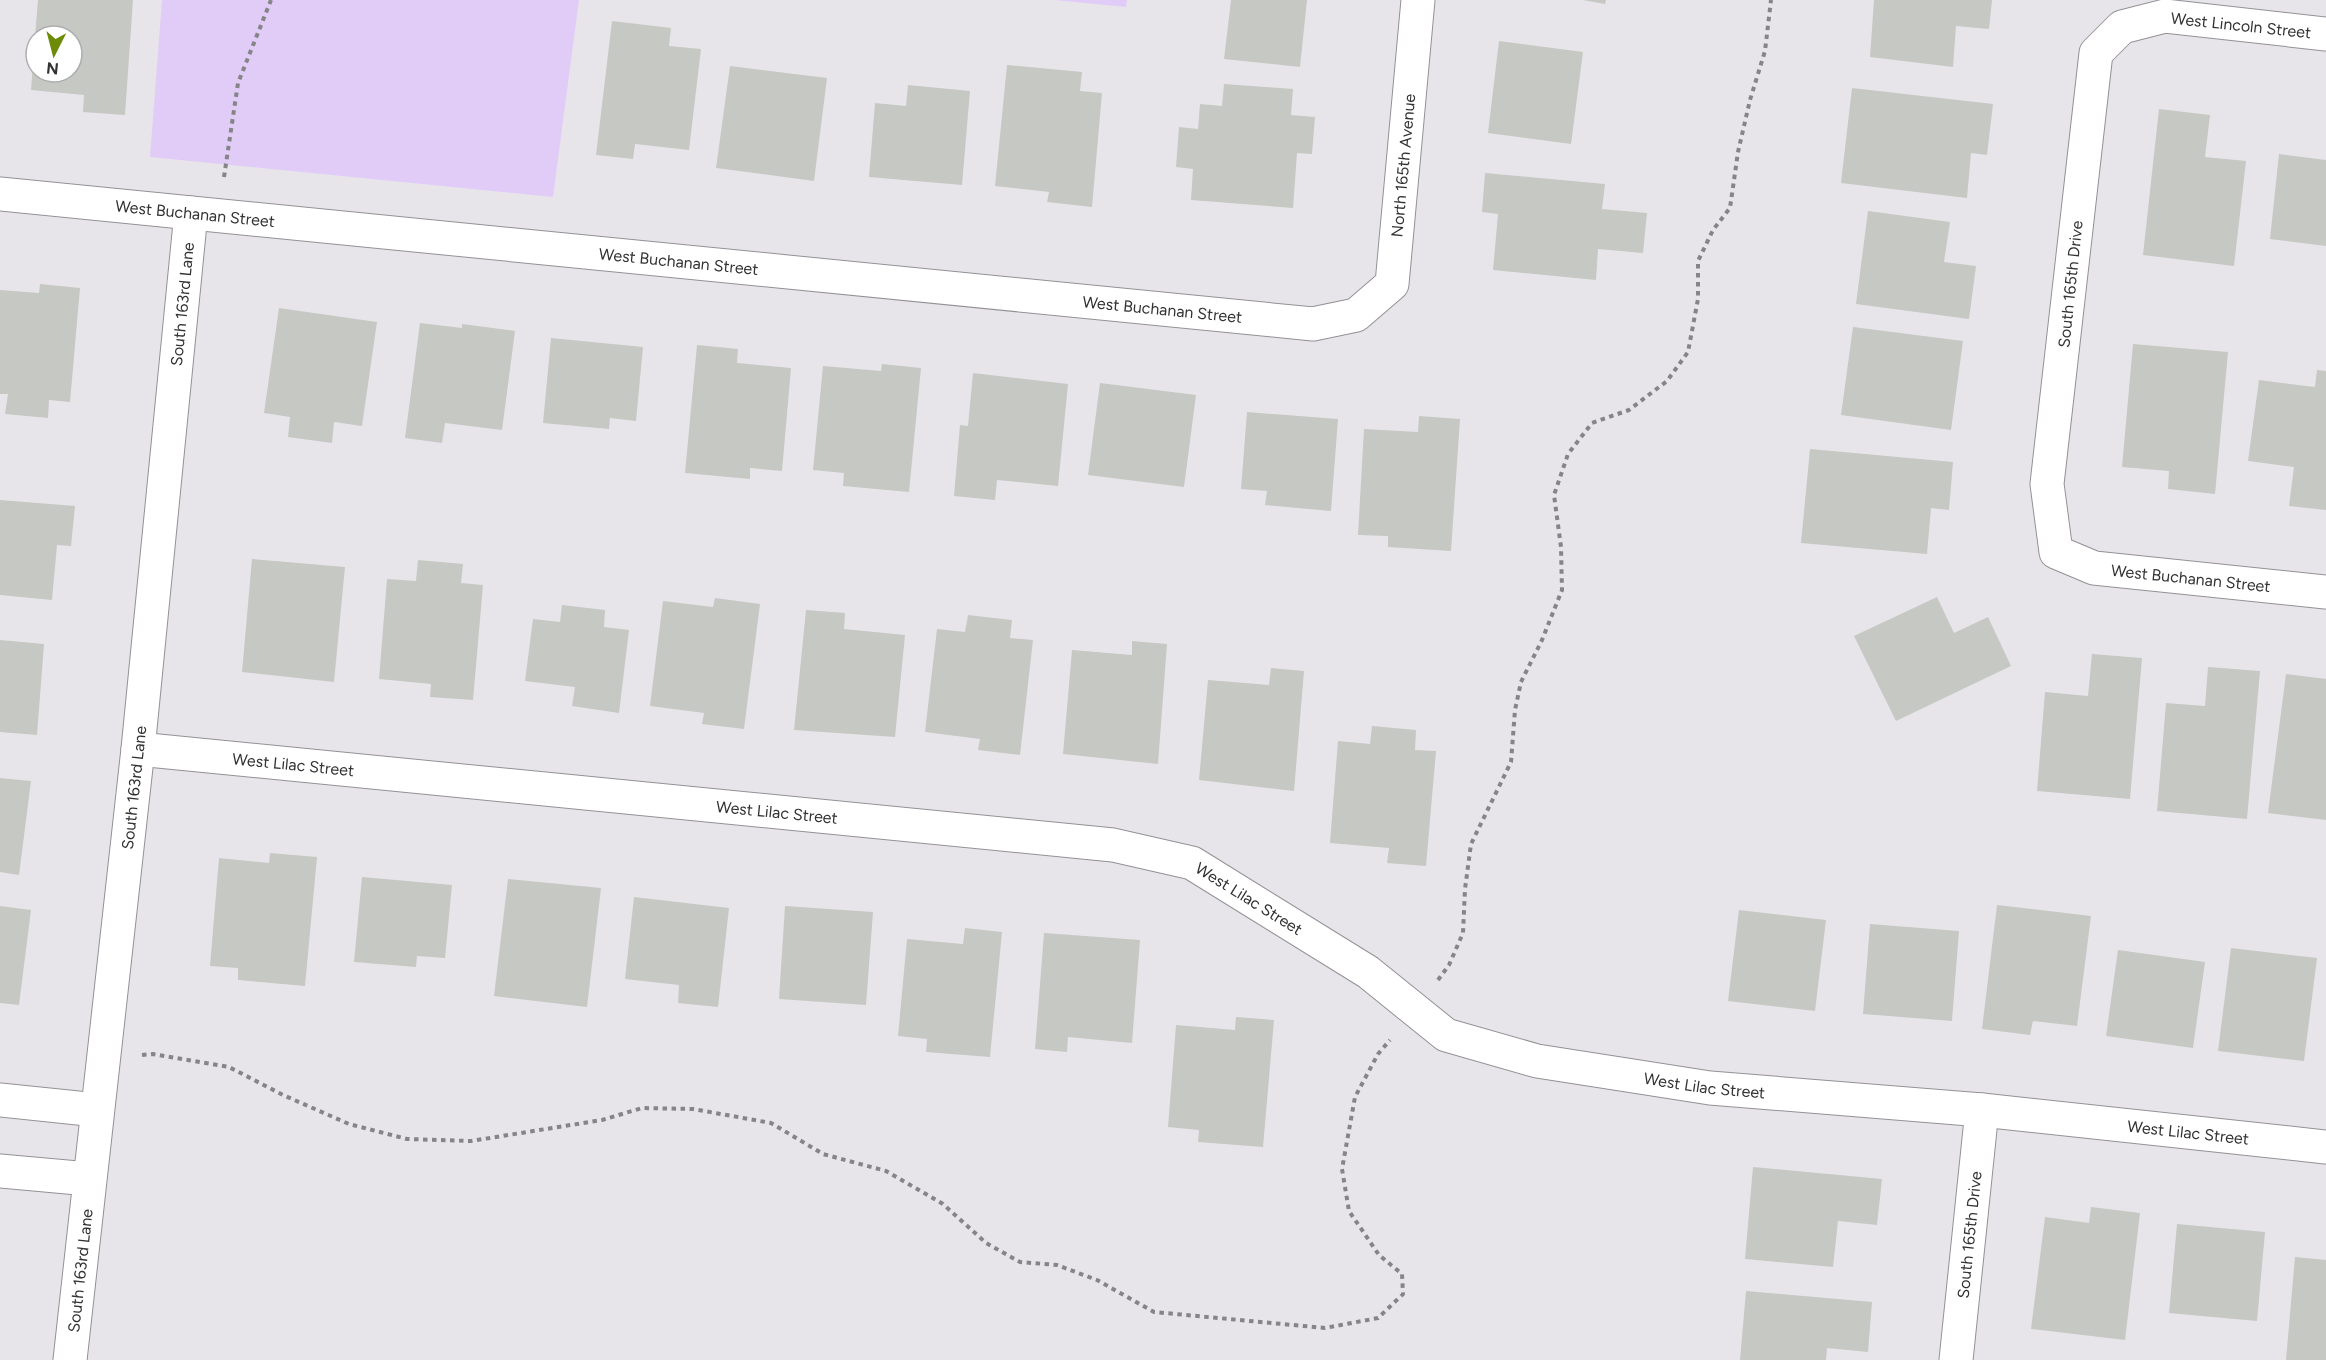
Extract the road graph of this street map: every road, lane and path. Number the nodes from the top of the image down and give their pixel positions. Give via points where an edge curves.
1 (271, 0) edge
2 (1418, 0) edge
3 (1771, 0) edge
4 (2122, 27) joint
5 (2326, 34) edge
6 (0, 194) edge
7 (205, 215) junction
8 (1356, 315) joint
9 (2056, 552) joint
10 (2326, 592) edge
11 (138, 749) junction
12 (1415, 1010) junction
13 (102, 1058) junction
14 (0, 1100) edge
15 (97, 1110) junction
16 (1982, 1110) junction
17 (2326, 1147) edge
18 (0, 1171) edge
19 (89, 1179) junction
20 (70, 1360) edge
21 (1956, 1360) edge

1 - 7 path via 238,83
2 - 8 street, North 165th Avenue via 1392,284
3 - 12 path via 1765,51 1750,100 1730,208 1713,230 1698,261 1698,299 1688,352 1667,381 1629,410 1592,423 1568,454 1554,495 1563,590 1521,682 1511,762 1471,844 1463,933 1449,965
4 - 5 street, West Lincoln Street via 2165,16
4 - 9 street, South 165th Drive via 2096,53 2047,484
6 - 7 street, West Buchanan Street
7 - 8 street, West Buchanan Street via 1313,324
7 - 11 street, South 163rd Lane
9 - 10 street, West Buchanan Street via 2094,568
11 - 12 street, West Lilac Street via 1113,845 1192,863 1368,972
11 - 13 street, South 163rd Lane
12 - 13 path via 1378,1054 1354,1097 1342,1169 1349,1211 1379,1255 1402,1274 1403,1294 1378,1318 1325,1328 1154,1312 1097,1280 1057,1265 1020,1262 986,1243 943,1204 886,1171 823,1154 771,1123 693,1109 642,1108 602,1120 471,1141 407,1139 349,1124 229,1067 153,1054
12 - 16 street, West Lilac Street via 1446,1035 1537,1061 1710,1088
13 - 15 street, South 163rd Lane
14 - 15 street
15 - 19 street, South 163rd Lane
16 - 17 street, West Lilac Street
16 - 21 street, South 165th Drive
18 - 19 street
19 - 20 street, South 163rd Lane

